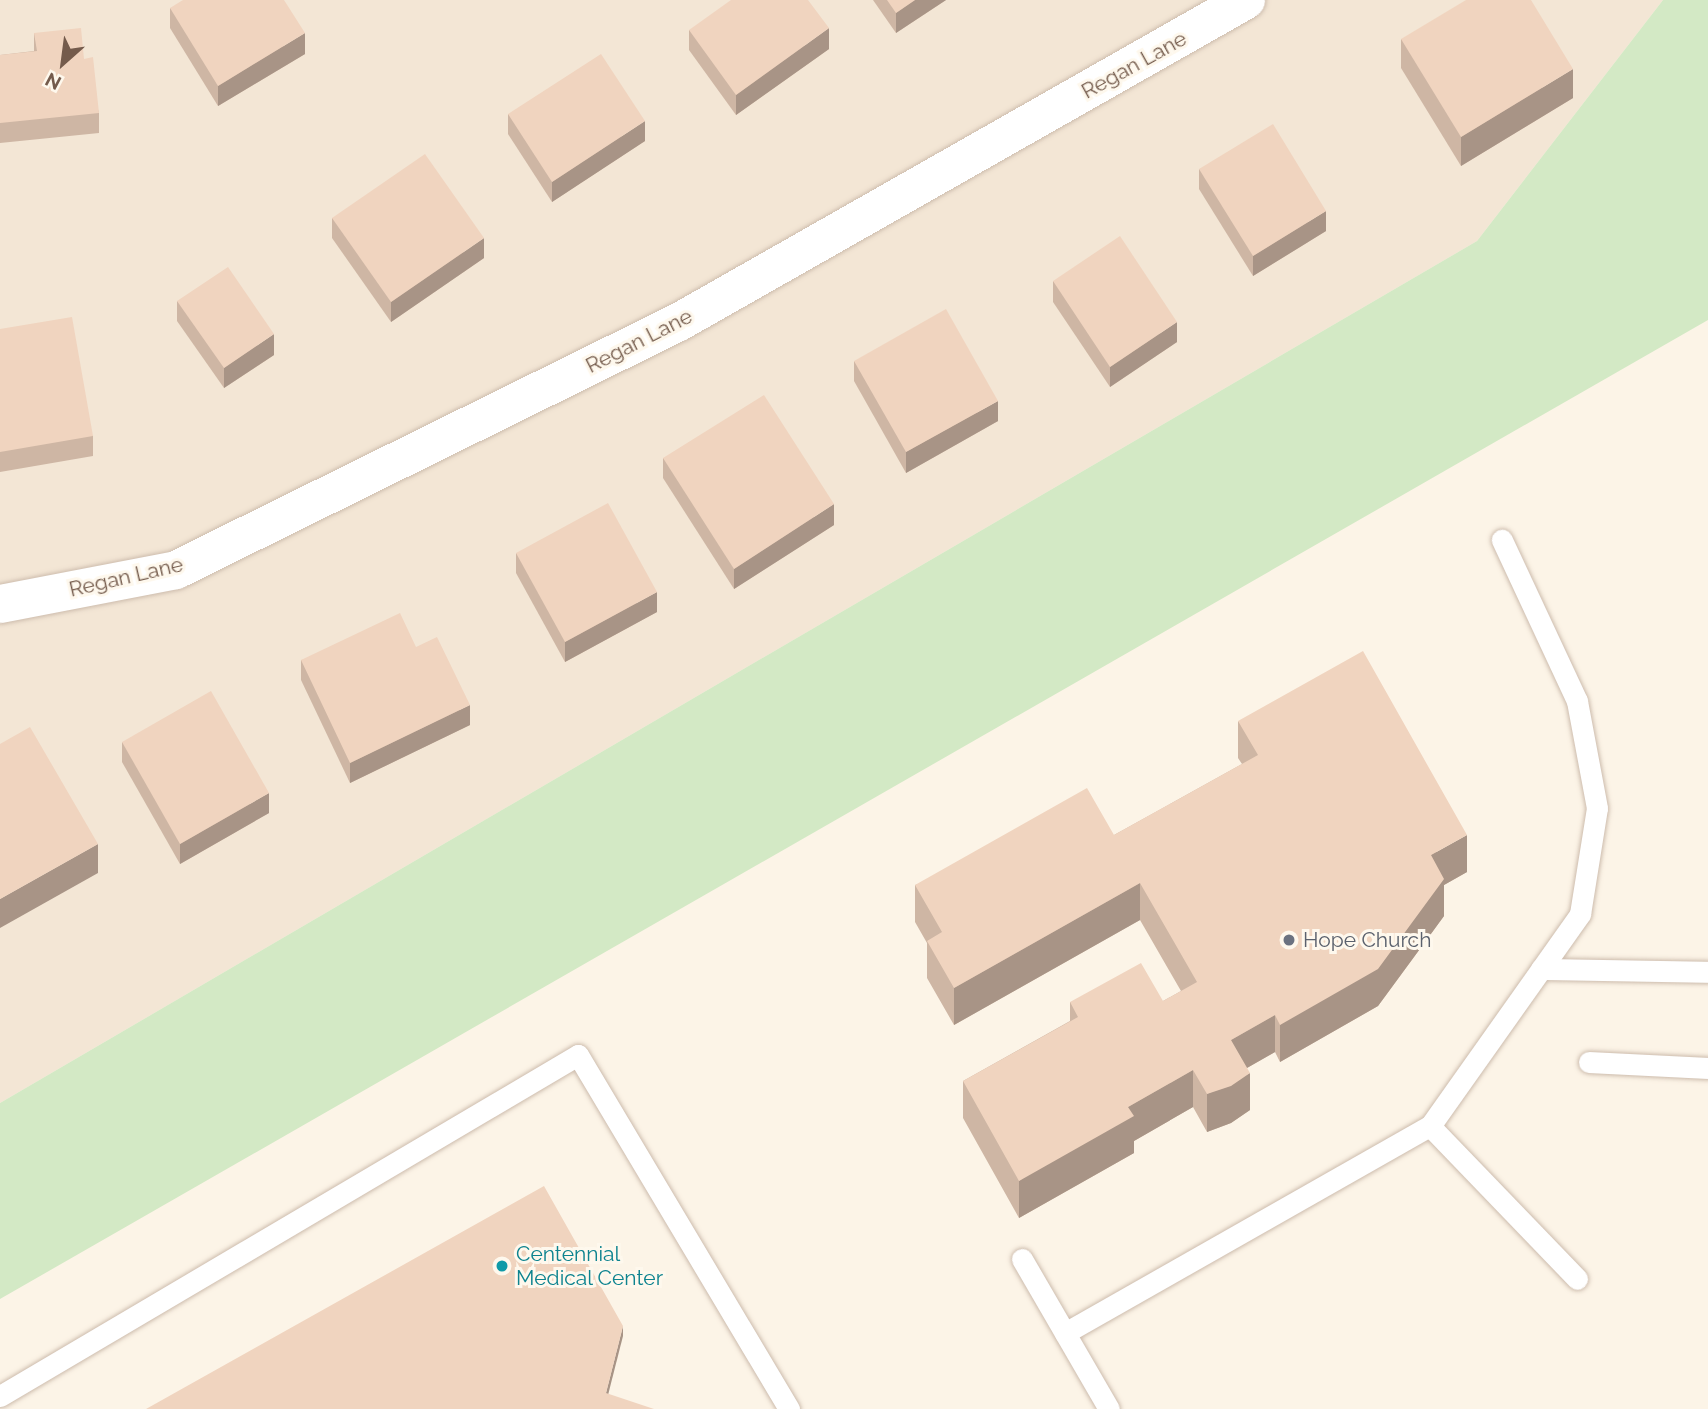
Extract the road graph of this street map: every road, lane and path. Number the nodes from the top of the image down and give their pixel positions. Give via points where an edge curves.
1 (1246, 0) edge
2 (1502, 540) dead end
3 (0, 604) edge
4 (1541, 970) junction
5 (1708, 972) edge
6 (1589, 1062) dead end
7 (1708, 1068) edge
8 (1430, 1126) junction
9 (1022, 1259) dead end
10 (1577, 1279) dead end
11 (1065, 1333) junction
12 (0, 1396) edge
13 (789, 1409) edge
14 (1109, 1409) edge

1 - 3 street, Regan Lane via 679,322 176,570
2 - 4 lane via 1577,701 1597,808 1580,914
4 - 5 lane
4 - 8 lane
6 - 7 lane
8 - 10 lane
8 - 11 lane
9 - 11 lane
11 - 14 lane
12 - 13 lane via 578,1055

